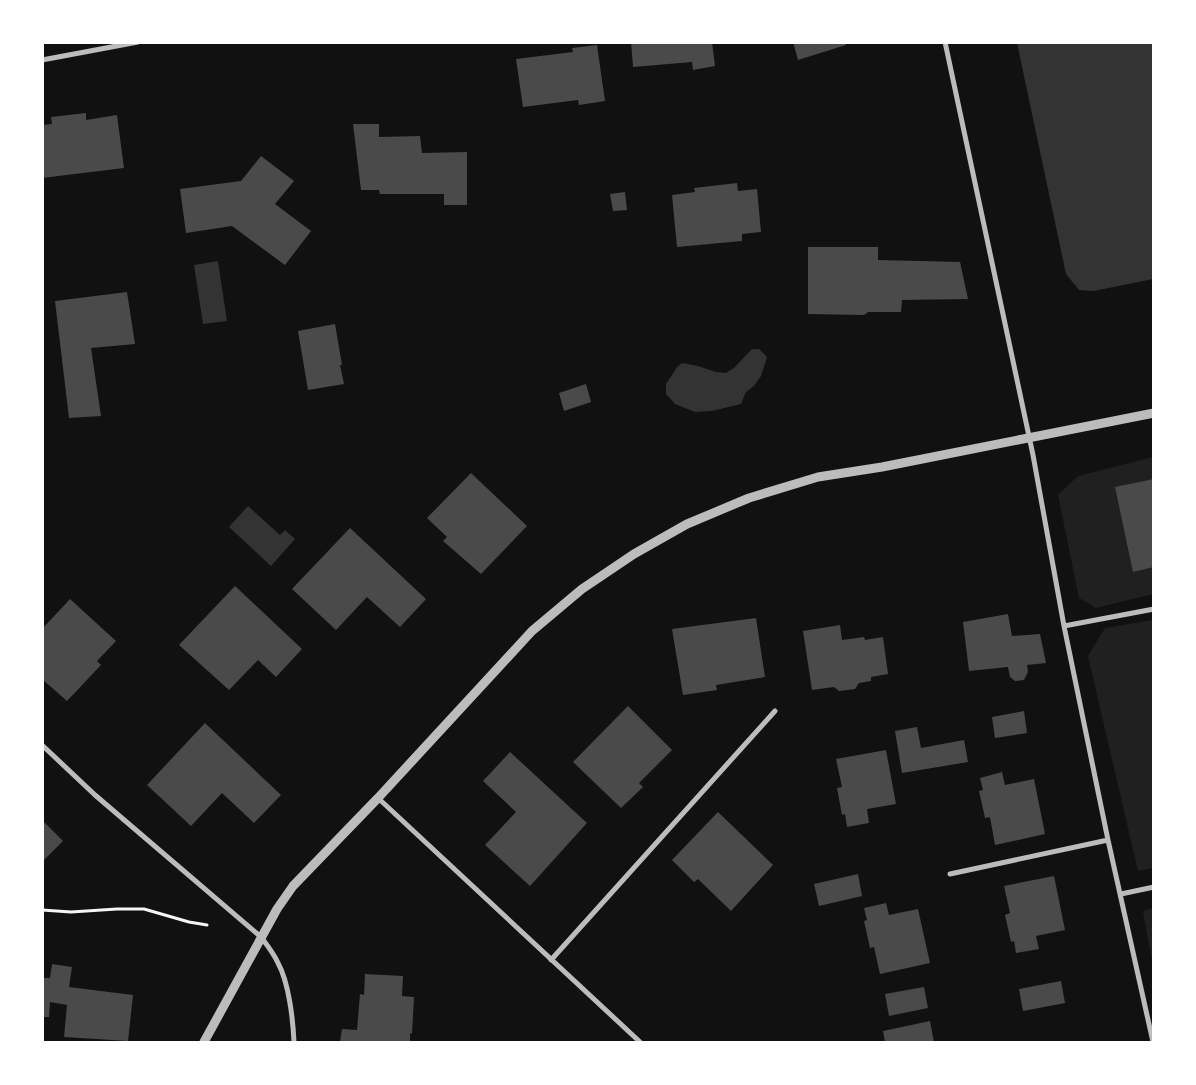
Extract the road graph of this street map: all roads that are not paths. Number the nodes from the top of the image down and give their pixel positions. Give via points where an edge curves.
1 (138, 42) edge
2 (944, 42) edge
3 (42, 60) edge
4 (1154, 413) edge
5 (1030, 438) junction
6 (1154, 609) edge
7 (1064, 626) junction
8 (775, 711) dead end
9 (42, 745) edge
10 (378, 798) junction
11 (1108, 840) junction
12 (950, 874) dead end
13 (1154, 887) edge
14 (1121, 894) junction
15 (261, 937) junction
16 (551, 960) junction
17 (204, 1042) edge
18 (294, 1042) edge
19 (640, 1042) edge
20 (1153, 1042) edge

1 - 3 street
2 - 5 street
4 - 5 street
5 - 7 street
5 - 10 street via 818,477 749,498 687,524 582,589 532,632
6 - 7 street
7 - 11 street
8 - 16 street
9 - 15 street via 102,801
10 - 15 street via 293,886
10 - 16 street
11 - 12 street
11 - 14 street
13 - 14 street
14 - 20 street
15 - 17 street
15 - 18 street via 279,964 286,986
16 - 19 street

